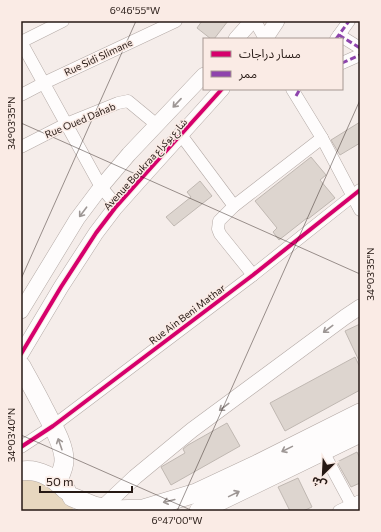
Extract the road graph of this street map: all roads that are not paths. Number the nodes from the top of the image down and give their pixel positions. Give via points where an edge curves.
1 (63, 21) edge
2 (176, 21) edge
3 (253, 21) edge
4 (277, 21) edge
5 (349, 21) edge
6 (338, 37) edge
7 (237, 38) edge
8 (264, 38) edge
9 (266, 38) edge
10 (343, 40) edge
11 (21, 42) edge
12 (360, 48) edge
13 (360, 55) edge
14 (343, 63) edge
15 (203, 76) edge
16 (44, 83) junction
17 (221, 90) edge
18 (296, 91) edge
19 (21, 95) edge
20 (66, 124) junction
21 (158, 124) junction
22 (180, 135) junction
23 (322, 138) junction
24 (21, 147) edge
25 (101, 187) junction
26 (356, 193) edge
27 (117, 206) junction
28 (234, 206) junction
29 (360, 210) edge
30 (253, 275) junction
31 (360, 307) edge
32 (21, 311) edge
33 (21, 354) edge
34 (21, 366) edge
35 (360, 414) edge
36 (53, 426) junction
37 (360, 433) edge
38 (319, 443) junction
39 (21, 447) edge
40 (21, 471) edge
41 (57, 482) junction
42 (76, 504) edge
43 (356, 506) edge
44 (102, 508) junction
45 (199, 511) edge
46 (339, 511) edge

1 - 11 street
2 - 16 street, Rue Sidi Slimane
3 - 7 street
3 - 8 street
4 - 9 street
5 - 6 street
10 - 12 street
11 - 16 street
13 - 14 street
15 -> 21 street, Avenue Boukraa شارع بوكراع
16 - 19 street, Rue Sidi Slimane
16 - 20 street
17 - 22 street, Avenue Boukraa شارع بوكراع
18 - 23 street
20 - 21 street, Rue Oued Dahab via 128,101
20 - 24 street, Rue Oued Dahab
20 - 25 street
21 - 25 street, Avenue Boukraa شارع بوكراع
22 - 27 street, Avenue Boukraa شارع بوكراع
22 - 28 street
23 - 26 street
23 - 28 street
25 - 27 street
25 -> 32 street, Avenue Boukraa شارع بوكراع via 77,219
26 - 29 street
26 - 30 street, Rue Ain Beni Mathar
27 - 33 street, Avenue Boukraa شارع بوكراع via 96,233
28 - 30 street via 219,221 218,229
30 - 36 street, Rue Ain Beni Mathar
31 -> 44 street via 192,430
34 - 36 main road
35 - 38 main road
36 - 39 street, Rue Ain Beni Mathar
41 -> 36 main road via 63,467 64,455
37 - 38 main road
38 - 43 street
38 -> 44 main road via 196,493 142,509
45 -> 38 main road
40 - 41 main road via 37,472
41 - 42 main road
42 - 44 main road
43 - 46 street

